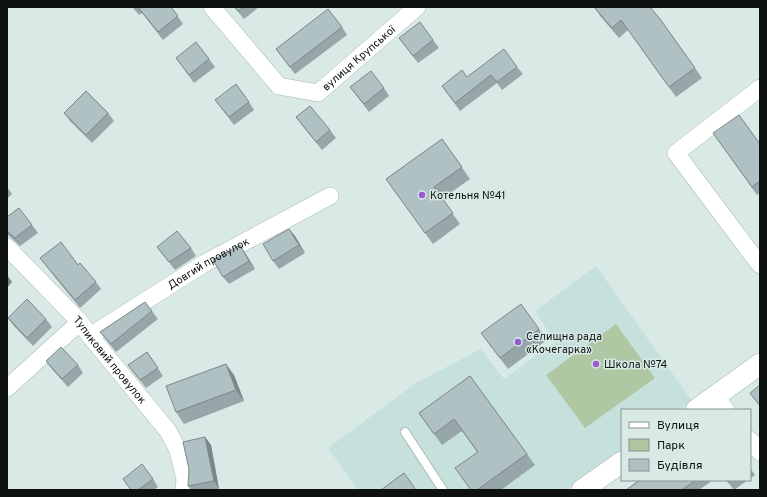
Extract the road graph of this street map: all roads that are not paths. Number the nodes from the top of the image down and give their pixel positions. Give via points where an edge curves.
1 (212, 7) edge
2 (417, 7) edge
3 (760, 88) edge
4 (330, 196) dead end
5 (7, 247) edge
6 (760, 265) edge
7 (80, 322) junction
8 (90, 336) junction
9 (760, 364) edge
10 (7, 388) edge
11 (721, 403) edge
12 (700, 409) edge
13 (405, 432) dead end
14 (751, 441) edge
15 (760, 452) edge
16 (621, 463) edge
17 (184, 490) edge
18 (442, 490) edge
19 (582, 490) edge

1 - 2 street, вулиця Крупської via 279,86 318,93
3 - 6 street via 676,153
4 - 8 street, Довгий провулок via 205,263
5 - 7 street, Тупиковий провулок
7 - 8 street, Тупиковий провулок
7 - 10 street
8 - 17 street, Тупиковий провулок via 168,431 178,450
9 - 11 street
11 - 12 street
13 - 18 lane
14 - 15 street
16 - 19 street

